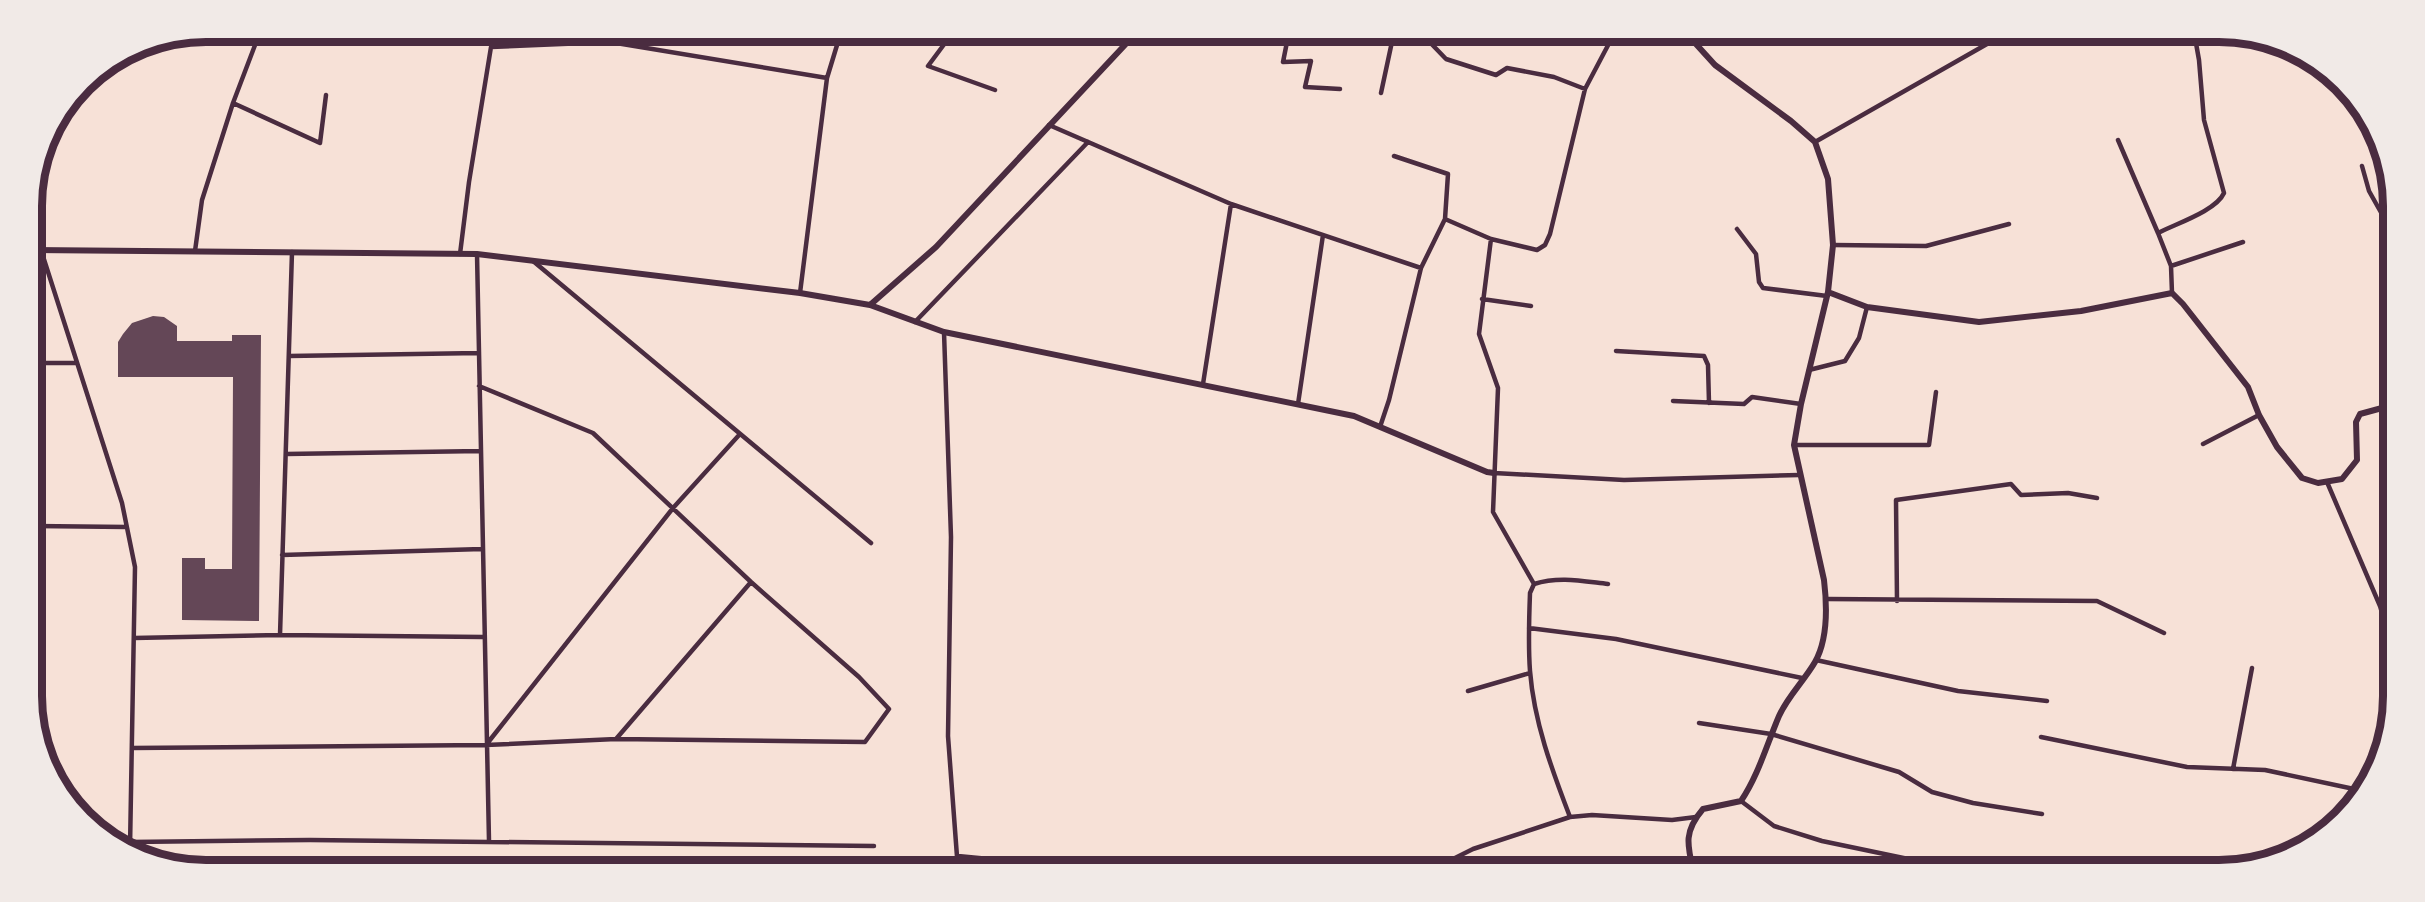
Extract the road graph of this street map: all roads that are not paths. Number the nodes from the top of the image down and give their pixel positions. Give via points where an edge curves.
1 (256, 42) edge
2 (838, 42) edge
3 (946, 42) edge
4 (1128, 42) edge
5 (1287, 42) edge
6 (1392, 42) edge
7 (1430, 42) edge
8 (1610, 42) edge
9 (1694, 42) edge
10 (1990, 42) edge
11 (2196, 42) edge
12 (598, 43) joint
13 (826, 78) junction
14 (1340, 89) dead end
15 (1585, 89) junction
16 (995, 90) dead end
17 (1381, 93) dead end
18 (326, 94) dead end
19 (233, 104) junction
20 (1049, 125) junction
21 (2118, 140) dead end
22 (1088, 142) junction
23 (1815, 142) junction
24 (1394, 156) dead end
25 (2362, 166) dead end
26 (1231, 204) junction
27 (2383, 216) edge
28 (1445, 219) junction
29 (2009, 224) dead end
30 (1737, 229) dead end
31 (2158, 233) junction
32 (1323, 235) junction
33 (1491, 239) junction
34 (2243, 242) dead end
35 (1833, 246) junction
36 (42, 250) edge
37 (195, 251) junction
38 (292, 252) junction
39 (42, 253) edge
40 (460, 254) junction
41 (477, 254) junction
42 (533, 261) junction
43 (2171, 266) junction
44 (1421, 268) junction
45 (800, 293) junction
46 (2172, 293) junction
47 (1828, 294) junction
48 (1482, 299) junction
49 (870, 305) junction
50 (1531, 306) dead end
51 (1867, 307) junction
52 (915, 322) junction
53 (944, 333) junction
54 (1616, 351) dead end
55 (479, 353) junction
56 (289, 356) junction
57 (42, 363) edge
58 (77, 363) junction
59 (1809, 370) junction
60 (1203, 384) junction
61 (479, 386) junction
62 (1936, 392) dead end
63 (1673, 401) dead end
64 (1709, 403) junction
65 (1298, 404) junction
66 (1801, 404) junction
67 (2383, 408) edge
68 (2259, 415) junction
69 (1380, 427) junction
70 (740, 434) junction
71 (2203, 444) dead end
72 (1794, 445) junction
73 (481, 452) junction
74 (286, 454) junction
75 (1494, 473) junction
76 (1799, 475) junction
77 (2327, 482) junction
78 (2097, 498) dead end
79 (673, 508) junction
80 (42, 526) edge
81 (127, 527) junction
82 (871, 543) dead end
83 (482, 549) junction
84 (282, 555) junction
85 (752, 582) junction
86 (1533, 584) junction
87 (1608, 584) dead end
88 (1827, 599) junction
89 (1898, 601) junction
90 (2383, 619) edge
91 (1529, 627) junction
92 (2164, 633) dead end
93 (280, 635) junction
94 (483, 637) junction
95 (134, 638) junction
96 (1816, 660) junction
97 (2252, 668) dead end
98 (1530, 673) junction
99 (1802, 678) junction
100 (1468, 692) dead end
101 (2047, 701) dead end
102 (1699, 723) dead end
103 (1771, 734) junction
104 (2042, 737) dead end
105 (616, 739) junction
106 (486, 745) junction
107 (132, 748) junction
108 (2233, 769) junction
109 (2354, 789) edge
110 (1741, 801) junction
111 (2042, 814) dead end
112 (1570, 817) junction
113 (1696, 818) junction
114 (130, 841) edge
115 (489, 842) junction
116 (137, 845) edge
117 (874, 846) dead end
118 (958, 856) junction
119 (1906, 859) joint
120 (958, 860) edge
121 (999, 860) edge
122 (1451, 860) edge
123 (1691, 860) edge
124 (1911, 860) edge

1 - 19 lane
2 - 13 lane
3 - 16 lane via 928,66
4 - 20 street
5 - 14 lane via 1283,62 1311,61 1305,87
6 - 17 lane
7 - 15 lane via 1446,59 1496,75 1507,68 1554,77
8 - 15 lane
9 - 23 street via 1714,65
10 - 23 lane
11 - 31 lane via 2204,120 2224,195 2204,212
12 - 13 lane
12 - 40 lane via 491,47
13 - 45 lane
15 - 33 lane via 1545,245 1537,250
18 - 19 lane via 320,143
19 - 37 lane via 202,200
20 - 22 lane
20 - 49 street via 936,247
21 - 31 lane
22 - 26 lane
22 - 52 lane
23 - 35 street via 1828,179
24 - 28 lane via 1448,174
25 - 27 lane
26 - 32 lane
26 - 60 lane
28 - 33 lane
28 - 44 lane
29 - 35 lane via 1926,246
30 - 47 lane via 1756,254 1763,288
31 - 43 lane
32 - 44 lane
32 - 65 lane
33 - 48 lane
34 - 43 lane
35 - 47 street
36 - 37 street
37 - 38 street
38 - 40 street
38 - 56 lane
39 - 58 lane
40 - 41 street
41 - 42 street
41 - 55 lane
42 - 45 street
42 - 70 lane
43 - 46 lane
44 - 69 lane
45 - 49 street
46 - 51 street via 2081,311 1979,322
46 - 68 street via 2248,387
47 - 51 street
47 - 59 street
48 - 50 lane
48 - 75 lane via 1480,341 1498,388
49 - 52 street
51 - 59 lane via 1859,338 1845,362
52 - 53 street
53 - 60 street
53 - 118 lane via 951,537 948,736
54 - 64 lane via 1704,356 1708,361
55 - 56 lane
55 - 61 lane
56 - 74 lane
57 - 58 lane
58 - 81 lane
59 - 66 street
60 - 65 street
61 - 73 lane
61 - 79 lane via 593,433
62 - 72 lane via 1929,445
63 - 64 lane
64 - 66 lane via 1744,404 1752,397
65 - 69 street via 1354,416
66 - 72 street
67 - 77 street via 2360,414 2356,422 2357,460 2342,479
68 - 71 lane
68 - 77 street via 2277,447 2302,478
69 - 75 street
70 - 79 lane
70 - 82 lane
72 - 76 street
73 - 74 lane
73 - 83 lane
74 - 84 lane
75 - 76 lane via 1624,480
75 - 86 lane via 1495,517
76 - 88 street
77 - 90 lane
78 - 89 lane via 2021,495 2011,484 1896,500
79 - 85 lane
79 - 106 lane
80 - 81 lane
81 - 95 lane via 135,567
83 - 84 lane
83 - 94 lane
84 - 93 lane
85 - 105 lane
85 - 105 lane via 859,677 889,709 865,742
86 - 87 lane via 1549,579
86 - 91 lane
88 - 89 lane
88 - 96 street
89 - 92 lane via 2097,601
91 - 98 lane
91 - 99 lane via 1616,639
93 - 94 lane
93 - 95 lane
94 - 106 lane
95 - 107 lane
96 - 99 street
96 - 101 lane via 1958,692
97 - 108 lane
98 - 100 lane
98 - 112 lane via 1538,720
99 - 103 street
102 - 103 lane
103 - 110 street
103 - 111 lane via 1899,772 1932,792
104 - 108 lane via 2187,767
105 - 106 lane
106 - 107 lane
106 - 115 lane
107 - 114 lane
108 - 109 lane via 2265,770
110 - 113 street via 1703,809
110 - 119 lane via 1774,826
112 - 113 lane
112 - 122 lane
113 - 123 street via 1689,828
115 - 116 lane via 310,840
115 - 117 lane
118 - 120 lane
118 - 121 lane
119 - 124 lane

